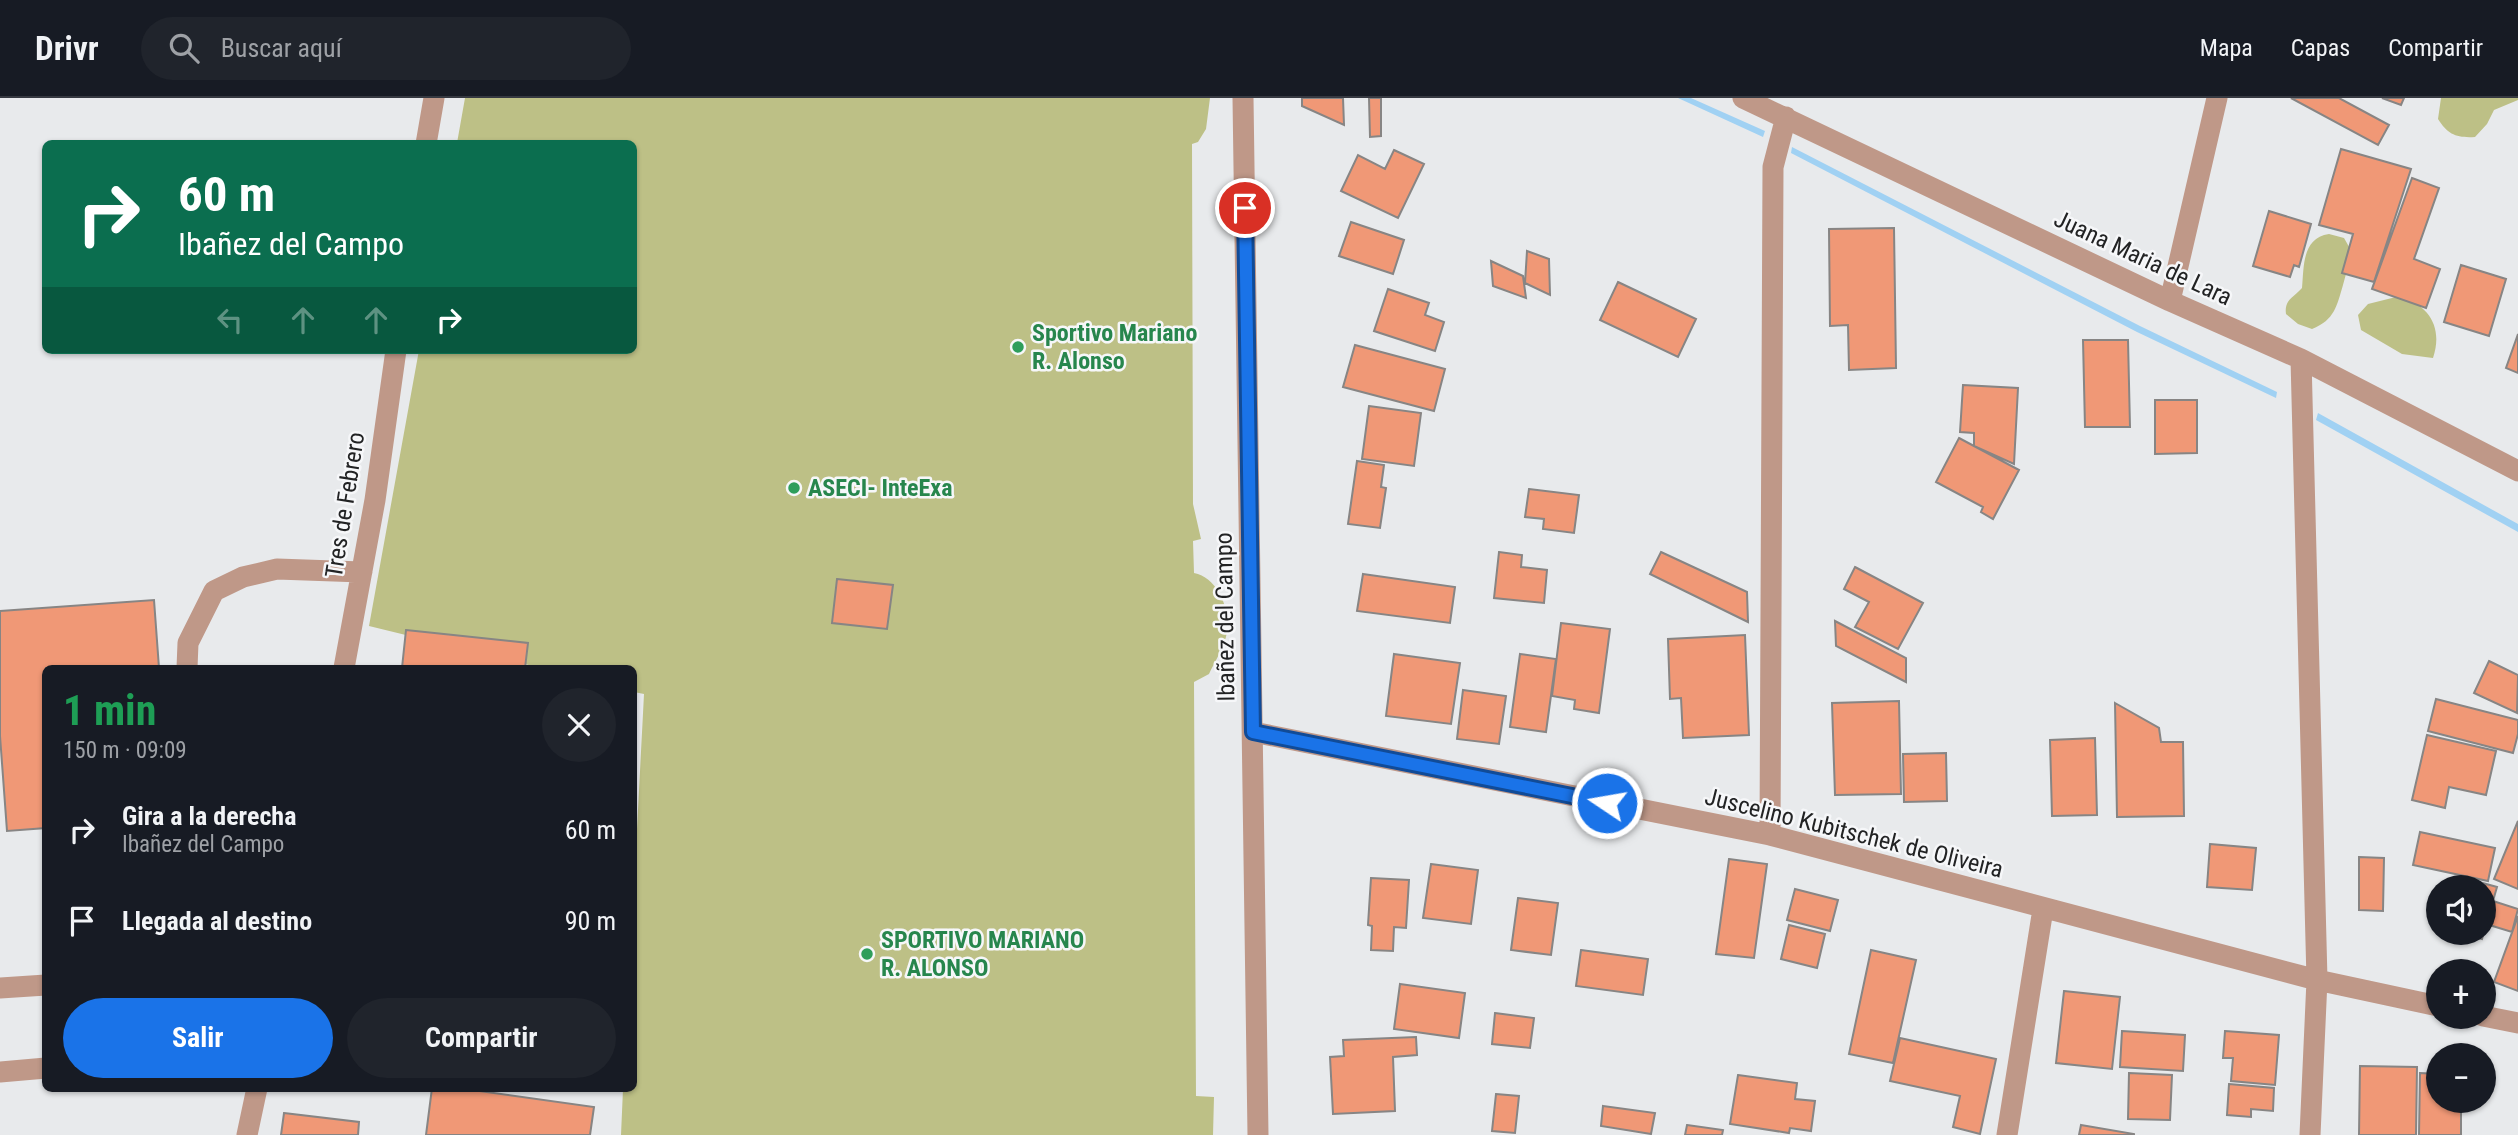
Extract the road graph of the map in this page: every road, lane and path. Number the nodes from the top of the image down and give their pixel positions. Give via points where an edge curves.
1 (434, 98) edge
2 (1243, 98) edge
3 (1743, 98) edge
4 (2217, 98) edge
5 (1786, 117) junction
6 (427, 140) edge
7 (2170, 301) junction
8 (395, 354) edge
9 (2301, 359) junction
10 (2518, 471) edge
11 (362, 572) junction
12 (187, 665) edge
13 (345, 665) edge
14 (1253, 732) junction
15 (1770, 835) junction
16 (2043, 909) junction
17 (2317, 980) junction
18 (42, 985) edge
19 (0, 988) edge
20 (2426, 1003) edge
21 (2496, 1019) edge
22 (2518, 1023) edge
23 (42, 1068) edge
24 (0, 1072) edge
25 (256, 1092) edge
26 (247, 1135) edge
27 (1258, 1135) edge
28 (2007, 1135) edge
29 (2310, 1135) edge

1 - 6 street
2 - 14 street, Ibañez del Campo
3 - 5 street, Juana Maria de Lara
4 - 7 street
5 - 7 street, Juana Maria de Lara
5 - 15 street via 1773,167
7 - 9 street, Juana Maria de Lara
8 - 11 street, Tres de Febrero
9 - 10 street, Juana Maria de Lara
9 - 17 street
11 - 12 street via 277,569 243,577 214,591 188,643
11 - 13 street, Tres de Febrero
14 - 15 street, Juscelino Kubitschek de Oliveira
14 - 27 street, Ibañez del Campo
15 - 16 street, Juscelino Kubitschek de Oliveira
16 - 17 street, Juscelino Kubitschek de Oliveira
16 - 28 street
17 - 20 street, Juscelino Kubitschek de Oliveira
17 - 29 street
18 - 19 street
21 - 22 street
23 - 24 street
25 - 26 street

